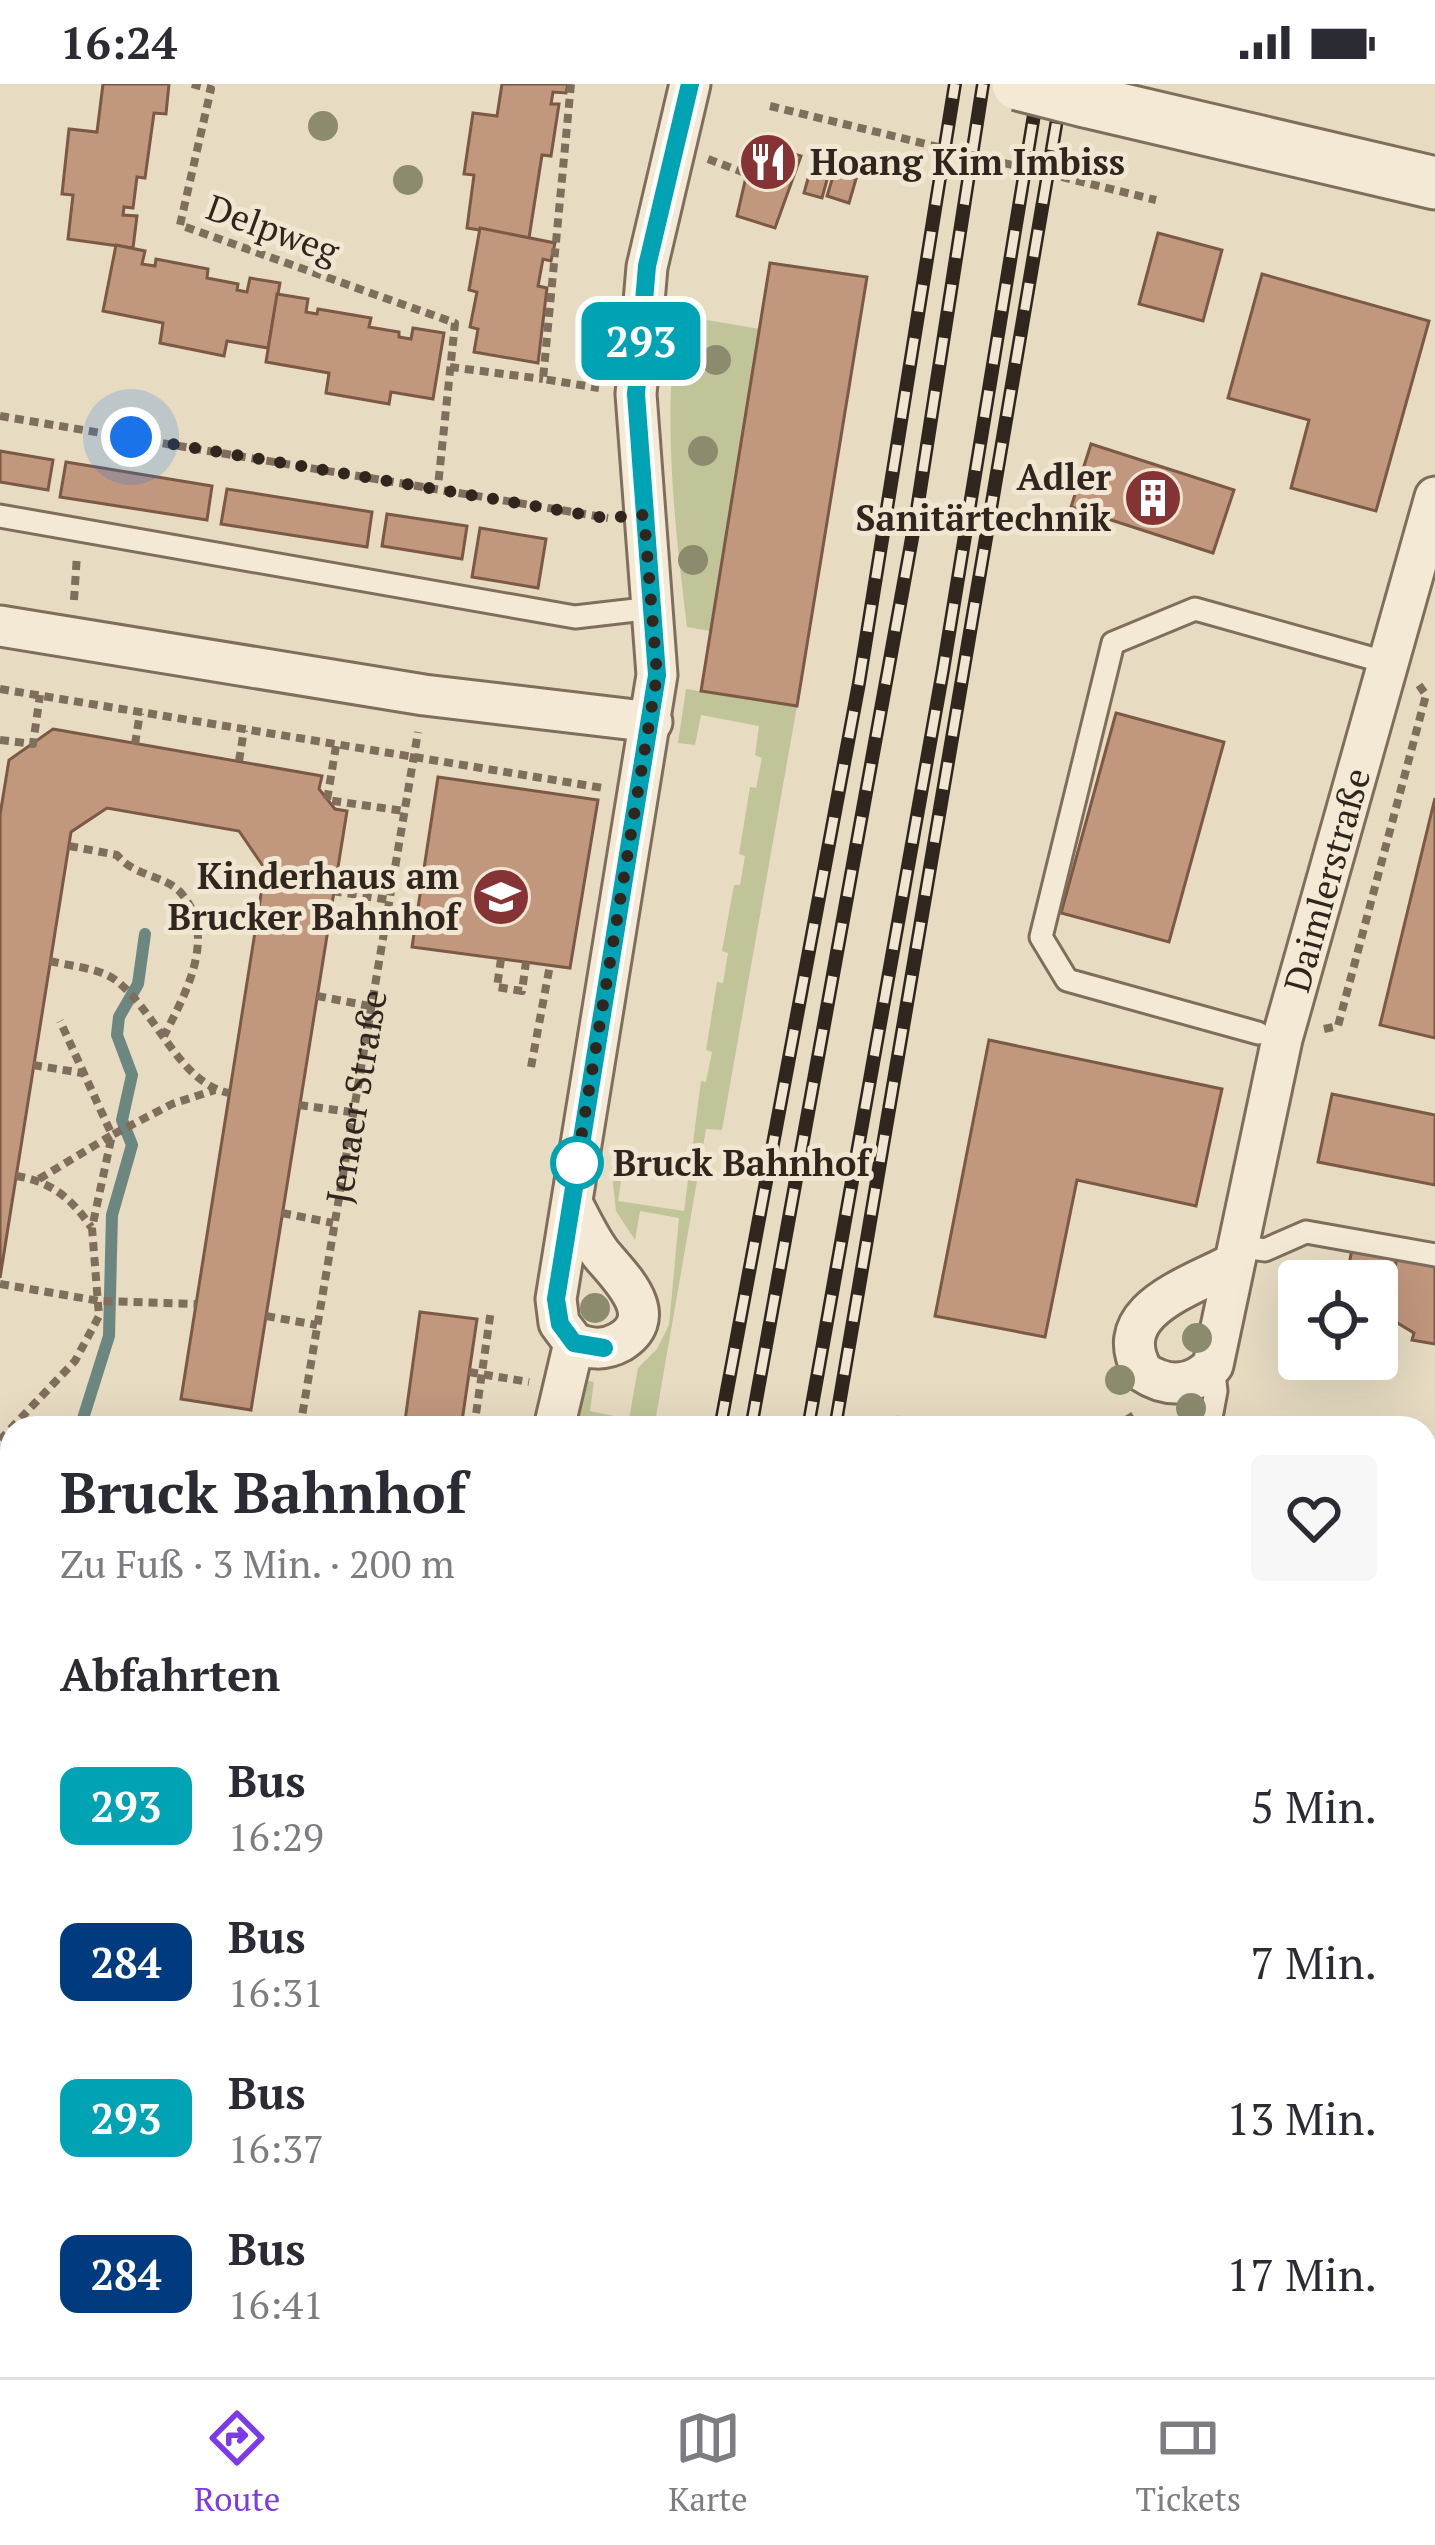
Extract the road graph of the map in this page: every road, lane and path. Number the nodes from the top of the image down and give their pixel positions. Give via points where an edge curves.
1 (192, 84) edge
2 (571, 84) edge
3 (690, 84) edge
4 (1018, 84) edge
5 (770, 106) dead end
6 (1435, 183) edge
7 (1156, 200) dead end
8 (451, 367) junction
9 (543, 379) junction
10 (636, 394) junction
11 (0, 416) edge
12 (438, 486) junction
13 (1435, 496) edge
14 (644, 515) junction
15 (0, 516) edge
16 (77, 530) junction
17 (653, 608) junction
18 (0, 626) edge
19 (69, 637) junction
20 (1384, 662) junction
21 (0, 689) edge
22 (40, 695) junction
23 (424, 695) junction
24 (140, 713) junction
25 (652, 722) junction
26 (244, 730) junction
27 (0, 740) edge
28 (135, 743) dead end
29 (336, 746) junction
30 (413, 759) junction
31 (239, 761) dead end
32 (640, 794) junction
33 (404, 811) junction
34 (69, 846) dead end
35 (333, 891) dead end
36 (389, 900) junction
37 (501, 958) dead end
38 (50, 961) dead end
39 (526, 962) dead end
40 (550, 965) dead end
41 (316, 996) dead end
42 (370, 1006) junction
43 (60, 1021) dead end
44 (164, 1036) junction
45 (1270, 1036) junction
46 (33, 1066) dead end
47 (531, 1067) dead end
48 (84, 1073) junction
49 (215, 1090) junction
50 (230, 1093) dead end
51 (299, 1105) dead end
52 (351, 1112) junction
53 (116, 1134) junction
54 (16, 1176) dead end
55 (39, 1179) junction
56 (572, 1203) junction
57 (282, 1213) dead end
58 (333, 1222) junction
59 (92, 1228) junction
60 (1234, 1255) junction
61 (1435, 1255) edge
62 (0, 1284) edge
63 (110, 1302) junction
64 (196, 1304) dead end
65 (491, 1310) dead end
66 (266, 1316) dead end
67 (317, 1325) junction
68 (574, 1343) junction
69 (1213, 1365) junction
70 (469, 1372) dead end
71 (482, 1374) junction
72 (560, 1388) junction
73 (23, 1416) edge
74 (302, 1416) edge
75 (476, 1416) edge
76 (556, 1416) edge
77 (1211, 1416) edge

1 - 8 path, Delpweg via 211,89 180,225 455,322
2 - 9 path
3 - 10 street via 647,266
4 - 6 street, bridge
5 - 7 path, bridge
8 - 9 path
8 - 12 path, Delpweg
9 - 10 path
10 - 14 street
11 - 12 path
12 - 14 path via 605,518
13 - 20 street, Daimlerstraße
14 - 17 street
15 - 16 lane
16 - 17 lane via 575,617
16 - 19 path
17 - 25 street
18 - 19 street
19 - 23 street
20 - 45 street, Daimlerstraße
20 - 45 path via 1403,667 1426,695 1338,1026
20 - 45 lane via 1195,609 1113,643 1041,938 1066,980
21 - 22 path
22 - 24 path
22 - 27 path via 33,744
23 - 25 street
23 - 30 path, Jenaer Straße
24 - 26 path
24 - 28 path
25 - 32 street
26 - 29 path
26 - 31 path
29 - 30 path
29 - 33 path via 327,800
30 - 32 path
30 - 33 path, Jenaer Straße
32 - 56 street
33 - 36 path, Jenaer Straße
34 - 44 path via 118,855 130,870 180,891 192,912 196,972
35 - 36 path
36 - 42 path, Jenaer Straße
37 - 39 path via 497,987 522,991
38 - 44 path via 106,974
40 - 47 path
41 - 42 path
42 - 52 path, Jenaer Straße
43 - 48 path
44 - 49 path
45 - 60 street, Daimlerstraße
46 - 48 path
48 - 53 path
49 - 50 path
49 - 53 path
51 - 52 path
52 - 58 path, Jenaer Straße
53 - 55 path
53 - 59 path
54 - 55 path
55 - 59 path via 76,1205
56 - 68 street via 556,1299
56 - 68 street via 638,1302 625,1339 604,1348
57 - 58 path
58 - 67 path, Jenaer Straße
59 - 63 path
60 - 61 lane via 1306,1232
60 - 69 street, Daimlerstraße
60 - 69 street via 1141,1315 1132,1335 1135,1358 1151,1378 1197,1380
62 - 63 path
63 - 64 path
63 - 73 path via 75,1361
65 - 71 path
66 - 67 path
67 - 74 path, Jenaer Straße
68 - 72 street
69 - 77 lane, Daimlerstraße
70 - 71 path
71 - 72 path
71 - 75 path
72 - 76 street

